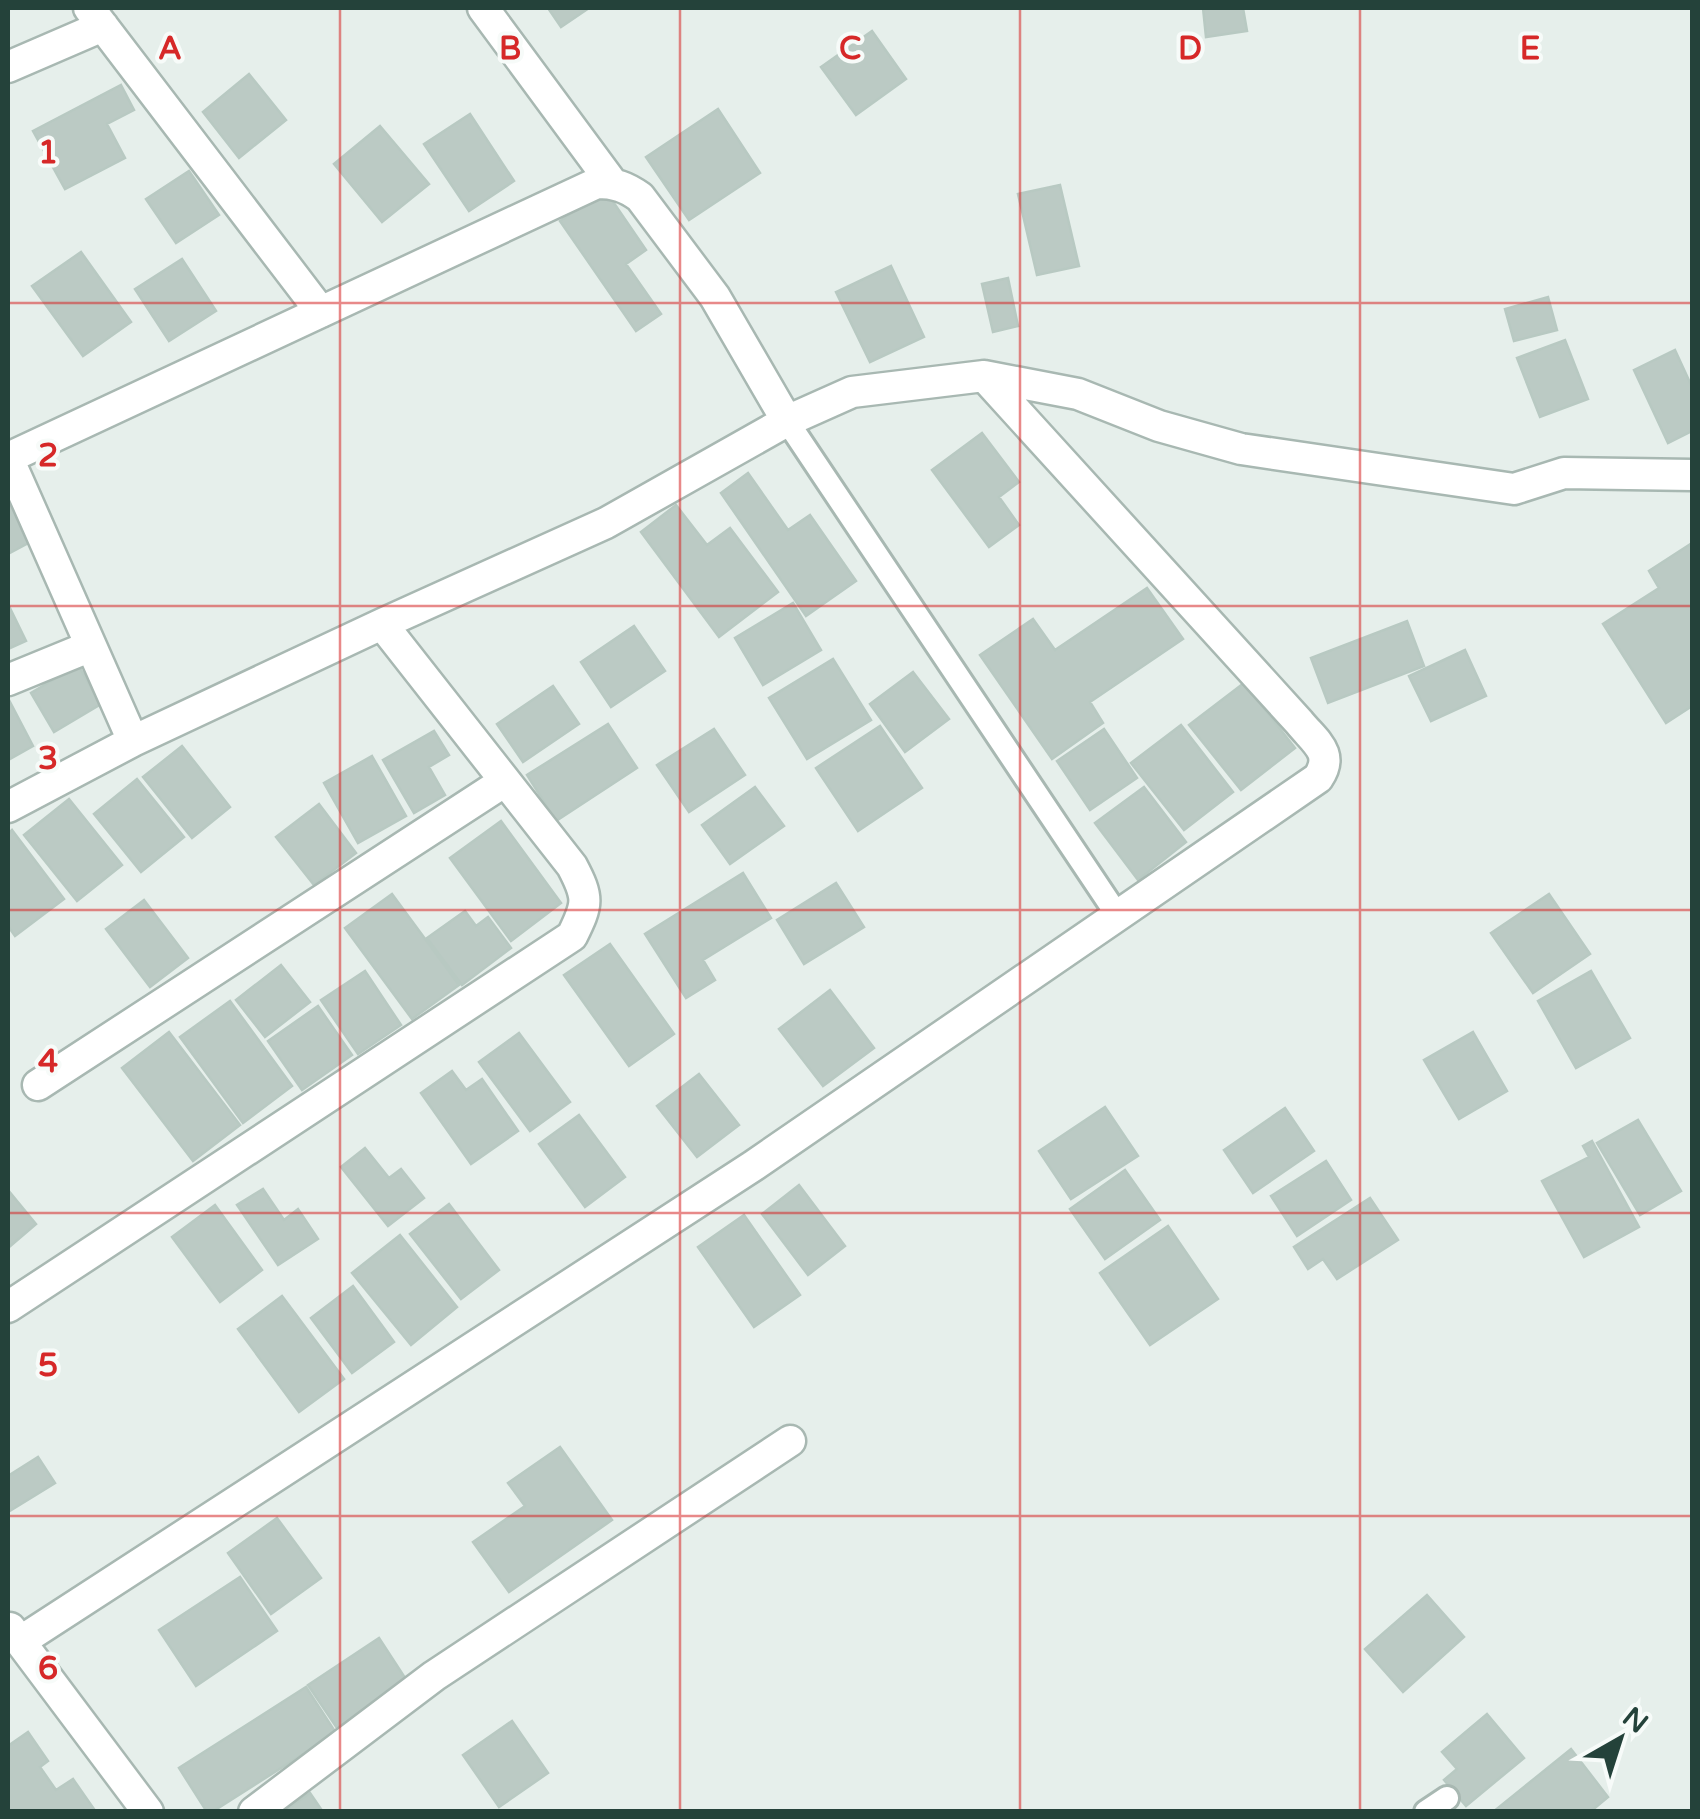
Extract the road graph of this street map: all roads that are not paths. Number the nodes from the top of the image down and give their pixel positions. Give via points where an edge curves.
1 (482, 8) edge
2 (96, 17) edge
3 (8, 67) edge
4 (612, 183) junction
5 (321, 312) junction
6 (984, 376) junction
7 (787, 421) junction
8 (1692, 475) edge
9 (382, 624) junction
10 (91, 646) junction
11 (8, 680) edge
12 (134, 741) junction
13 (504, 781) junction
14 (8, 807) edge
15 (1118, 916) junction
16 (38, 1086) dead end
17 (8, 1306) edge
18 (790, 1440) dead end
19 (14, 1633) edge
20 (1447, 1798) dead end
21 (148, 1812) edge
22 (254, 1812) edge
23 (1426, 1812) edge

1 - 4 street
2 - 3 street
2 - 5 street
4 - 5 street via 597,183
4 - 7 street via 640,198 715,297
5 - 10 street via 8,458
6 - 7 street via 852,392
6 - 8 street via 1078,394 1241,449 1514,489 1564,473
6 - 15 street via 1326,754 1318,778
7 - 9 street via 606,523
7 - 15 lane
9 - 12 street
9 - 13 street
10 - 11 street
10 - 12 street
12 - 14 street
13 - 16 street
13 - 17 street via 585,891 584,914 572,936
15 - 19 street via 753,1166
18 - 22 street via 434,1676
19 - 21 street
20 - 23 lane

